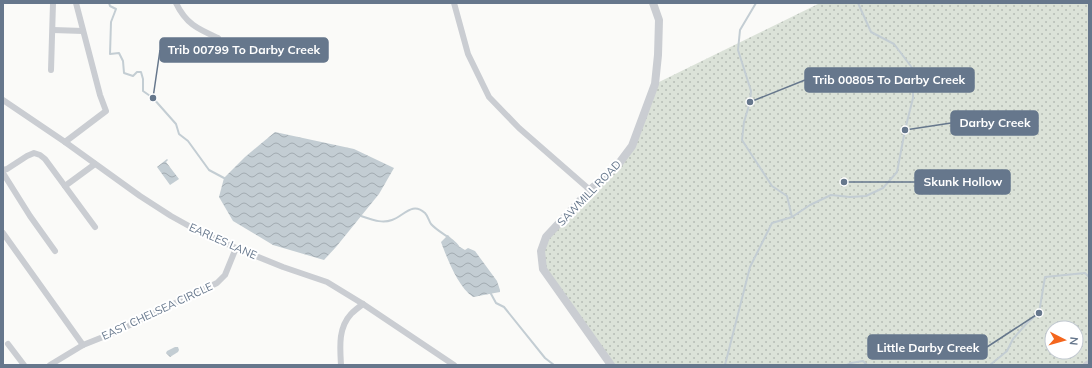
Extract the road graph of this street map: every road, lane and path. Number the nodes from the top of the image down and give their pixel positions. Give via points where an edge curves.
1 (53, 3) edge
2 (76, 3) edge
3 (176, 3) edge
4 (454, 3) edge
5 (653, 3) edge
6 (53, 30) junction
7 (83, 31) junction
8 (218, 38) dead end
9 (51, 70) dead end
10 (3, 100) edge
11 (65, 142) junction
12 (95, 164) junction
13 (3, 172) edge
14 (65, 186) junction
15 (590, 190) junction
16 (95, 227) dead end
17 (3, 233) edge
18 (236, 248) junction
19 (55, 251) dead end
20 (363, 304) junction
21 (8, 344) dead end
22 (83, 346) junction
23 (24, 365) edge
24 (50, 365) edge
25 (341, 365) edge
26 (454, 365) edge
27 (611, 365) edge

1 - 6 street
2 - 7 street
3 - 8 street via 188,22
4 - 15 street via 468,54 489,97 519,128
5 - 15 street, SAWMILL ROAD via 659,20 655,84 632,146 617,166
6 - 7 street
6 - 9 street
7 - 11 street via 106,111
10 - 11 street, EARLES LANE
11 - 12 street, EARLES LANE
12 - 14 street
12 - 18 street, EARLES LANE via 171,216
13 - 14 street via 27,156 40,154
13 - 19 street
14 - 16 street
15 - 27 street, SAWMILL ROAD via 546,237 541,251 543,269
17 - 22 street
18 - 20 street, EARLES LANE via 326,282
18 - 22 street, EAST CHELSEA CIRCLE via 225,275 217,283
20 - 25 street via 351,314 344,326 340,344
20 - 26 street, EARLES LANE
21 - 23 street
22 - 24 street, EAST CHELSEA CIRCLE

